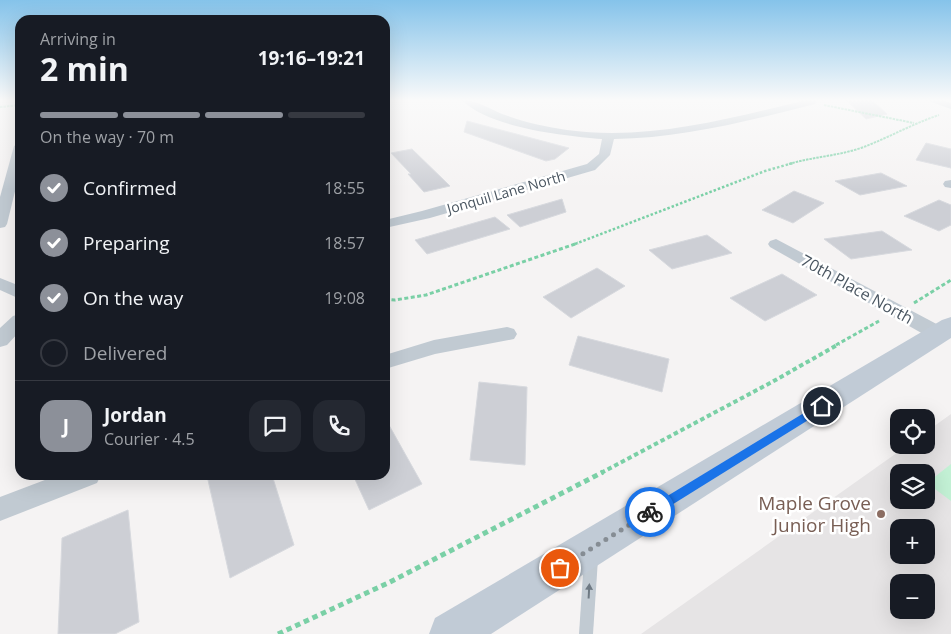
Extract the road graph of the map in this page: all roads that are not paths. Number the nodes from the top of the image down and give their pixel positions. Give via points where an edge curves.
1 (550, 130) edge
2 (684, 130) edge
3 (608, 137) junction
4 (15, 166) edge
5 (390, 219) edge
6 (0, 224) edge
7 (776, 244) dead end
8 (0, 283) edge
9 (15, 290) edge
10 (15, 325) edge
11 (945, 330) edge
12 (507, 334) dead end
13 (0, 340) edge
14 (390, 360) edge
15 (75, 480) edge
16 (0, 509) edge
17 (592, 549) junction
18 (451, 634) edge
19 (586, 634) edge

1 - 3 street
2 - 3 street via 665,134
3 - 5 street, Jonquil Lane North via 606,153 591,167 425,215
4 - 6 street
7 - 11 street, 70th Place North
8 - 9 street
10 - 13 street
11 - 17 main road
12 - 14 street via 434,347
15 - 16 street
17 - 18 main road
19 -> 17 lane

